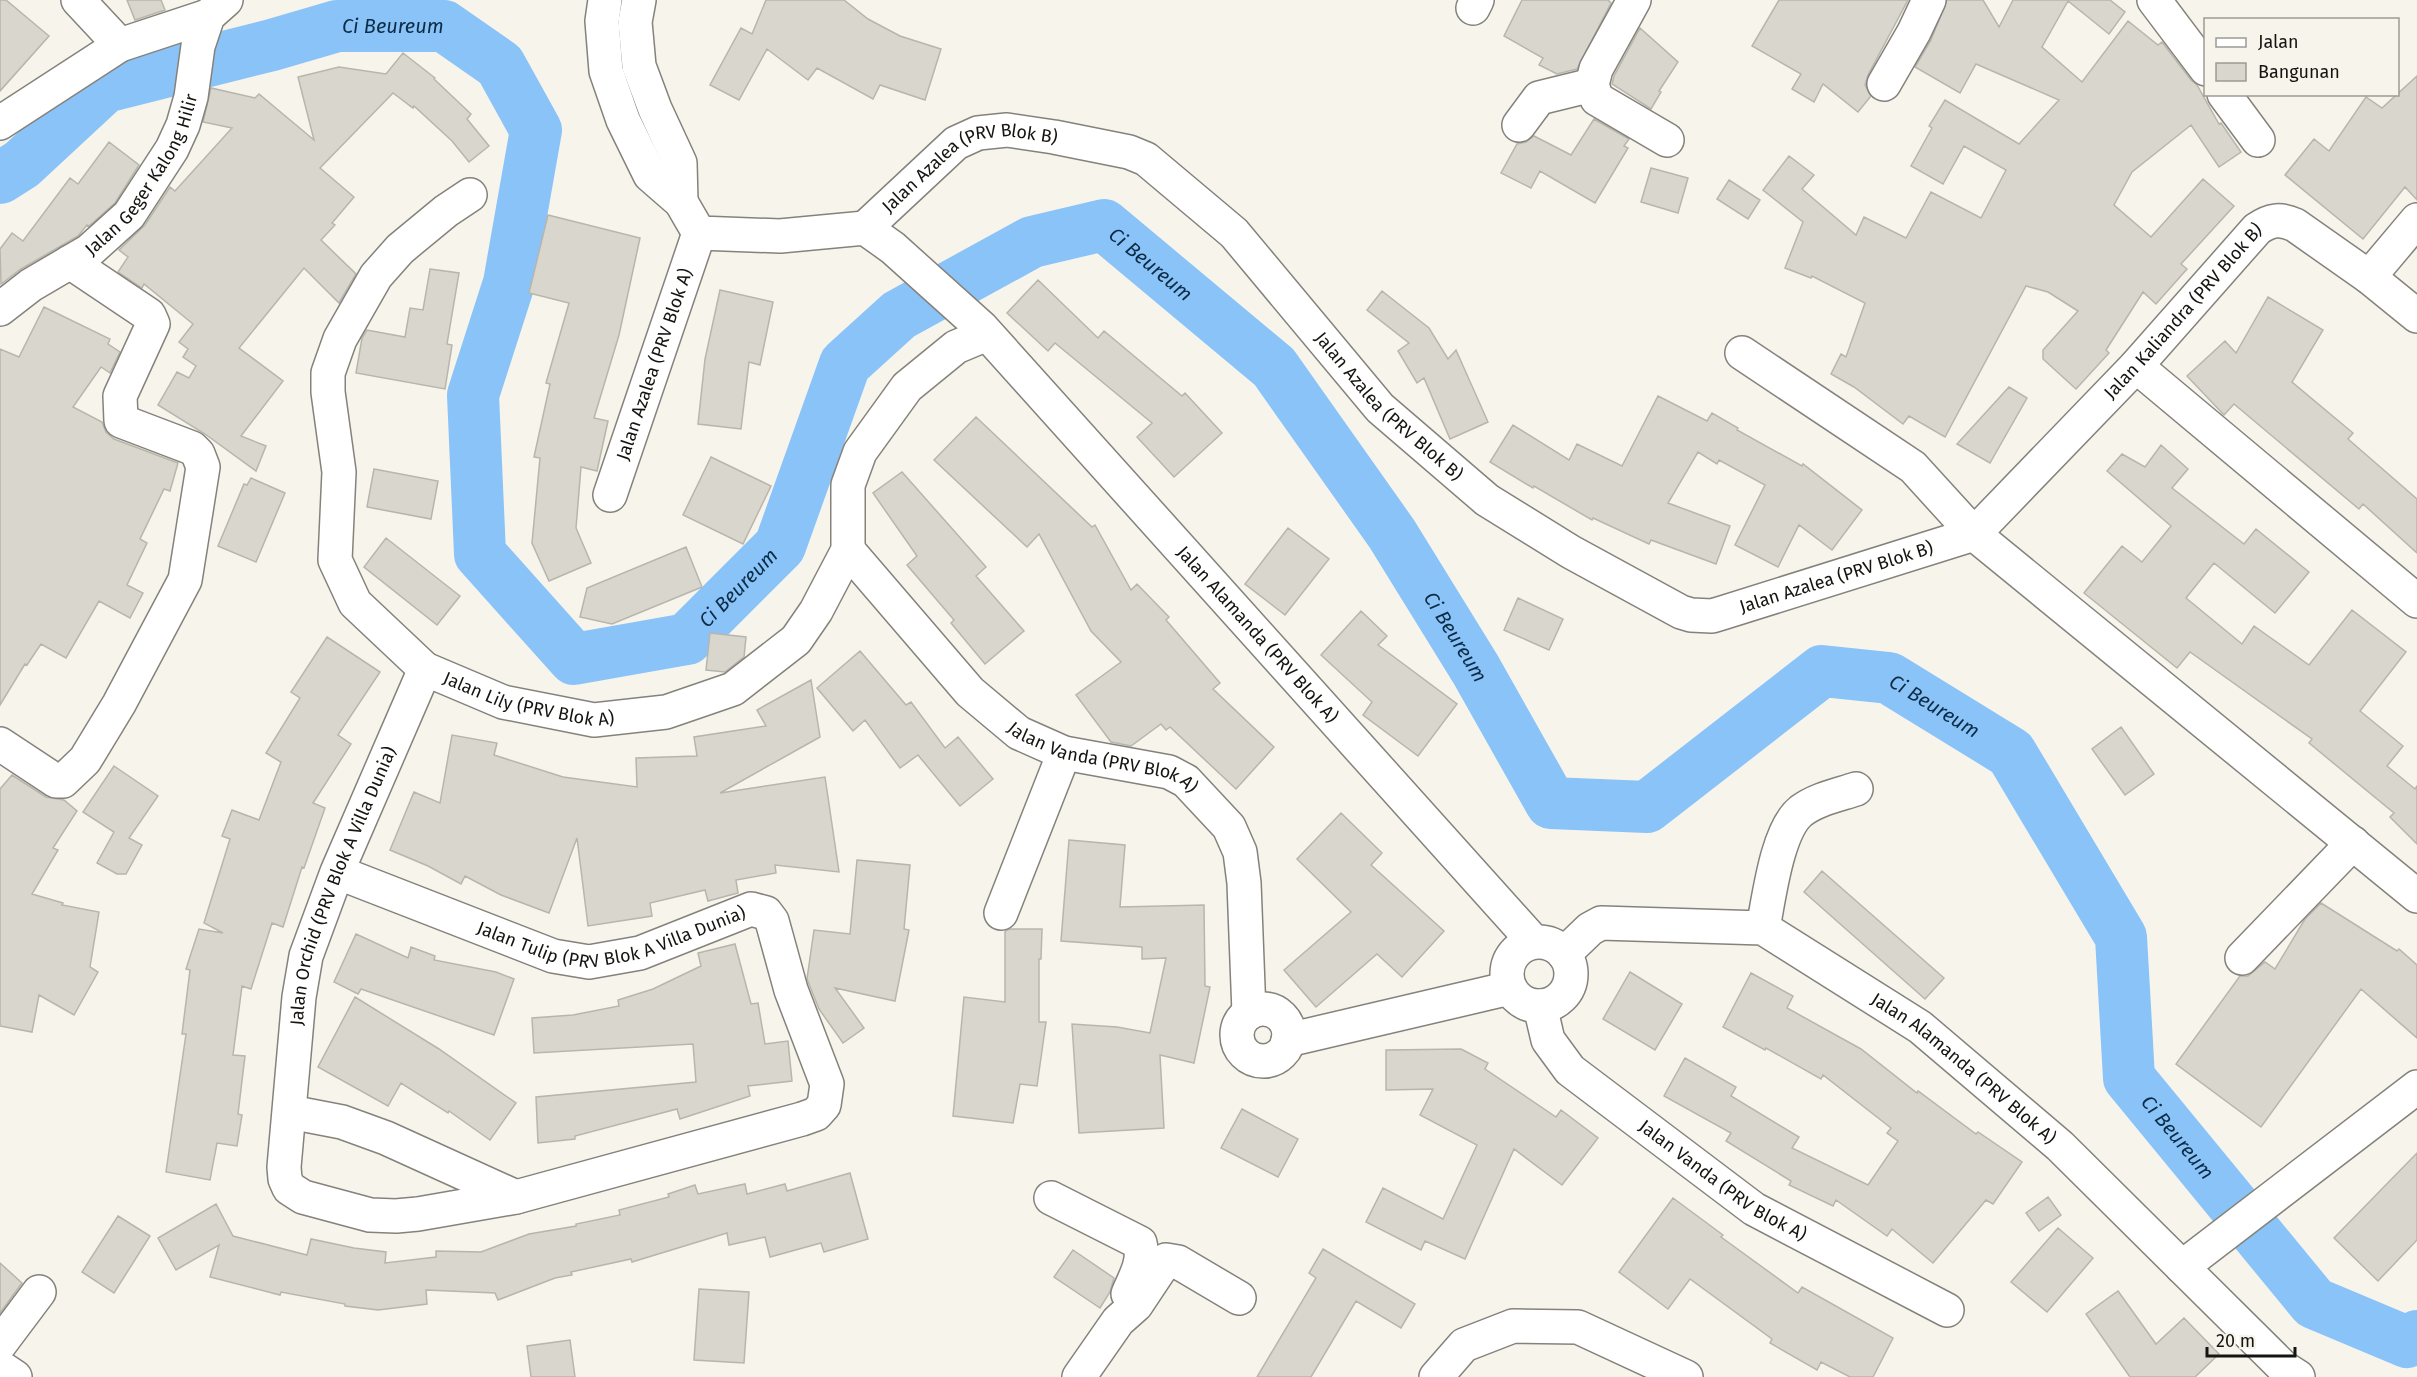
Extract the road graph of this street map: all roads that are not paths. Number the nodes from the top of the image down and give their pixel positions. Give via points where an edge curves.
1 (78, 0) edge
2 (605, 0) edge
3 (639, 0) edge
4 (1634, 0) edge
5 (1929, 0) edge
6 (2154, 0) edge
7 (210, 21) edge
8 (120, 45) junction
9 (2204, 68) edge
10 (1884, 84) dead end
11 (1592, 85) junction
12 (2225, 96) edge
13 (0, 123) edge
14 (1519, 125) dead end
15 (1667, 140) dead end
16 (2258, 140) dead end
17 (470, 195) dead end
18 (681, 202) junction
19 (2417, 220) edge
20 (865, 228) junction
21 (699, 233) junction
22 (70, 262) junction
23 (2368, 277) junction
24 (0, 309) edge
25 (2417, 316) edge
26 (984, 331) junction
27 (1742, 353) dead end
28 (2136, 366) junction
29 (610, 495) dead end
30 (1974, 534) junction
31 (848, 550) junction
32 (2417, 601) edge
33 (425, 669) junction
34 (0, 744) edge
35 (1064, 753) junction
36 (1856, 789) dead end
37 (2353, 843) junction
38 (337, 872) junction
39 (2417, 896) edge
40 (1001, 913) dead end
41 (1764, 928) junction
42 (1534, 942) junction
43 (1564, 954) junction
44 (2242, 958) dead end
45 (1510, 988) junction
46 (1540, 1006) junction
47 (2417, 1087) edge
48 (824, 1105) joint
49 (290, 1112) junction
50 (516, 1197) junction
51 (1051, 1198) dead end
52 (2182, 1267) junction
53 (39, 1292) dead end
54 (1239, 1298) dead end
55 (1947, 1310) dead end
56 (1118, 1321) junction
57 (0, 1344) edge
58 (0, 1367) edge
59 (15, 1377) edge
60 (1079, 1377) edge
61 (1436, 1377) edge
62 (1686, 1377) edge
63 (2298, 1377) edge

1 - 8 street
2 - 18 street via 602,21 606,71 623,120 650,175
3 - 18 street via 635,22 639,66 680,163
4 - 11 street via 1596,69
5 - 10 street
6 - 9 street
7 - 8 street
7 - 22 street, Jalan Geger Kalong Hilir via 183,125 172,149 129,215 89,251
8 - 13 street
11 - 14 street via 1539,98
11 - 15 street via 1597,99
12 - 16 street
17 - 33 street, Jalan Lily (PRV Blok A) via 400,249 376,276 340,339 328,373 339,472 335,561 355,603
18 - 21 street
19 - 23 street
20 - 21 street via 780,236
20 - 26 street, Jalan Alamanda (PRV Blok A) via 893,248
20 - 30 street, Jalan Azalea (PRV Blok B) via 956,143 978,134 1007,130 1042,135 1146,159 1234,233 1380,408 1487,500 1571,552 1691,615 1712,616
21 - 29 street, Jalan Azalea (PRV Blok A)
22 - 24 street, Jalan Geger Kalong Hilir
22 - 34 street via 150,315 153,324 120,396 121,421 192,448 198,454 203,467 196,519 185,580 143,662 85,760 63,781 56,781
23 - 25 street, Jalan Kaliandra (PRV Blok B)
23 - 28 street, Jalan Kaliandra (PRV Blok B) via 2295,225 2284,220 2265,224
26 - 31 street, Jalan Lily (PRV Blok A) via 956,347 907,387 860,452 848,485
26 - 42 street, Jalan Alamanda (PRV Blok A)
27 - 30 street via 1913,466
28 - 30 street, Jalan Kaliandra (PRV Blok B)
28 - 32 street
30 - 37 street
31 - 33 street, Jalan Lily (PRV Blok A) via 796,640 733,689 666,712 594,720 503,702
31 - 35 street, Jalan Vanda (PRV Blok A) via 970,692 1019,733
33 - 38 street, Jalan Orchid (PRV Blok A Villa Dunia)
35 - 40 street
35 - 45 street, Jalan Vanda (PRV Blok A) via 1169,772 1186,781 1229,827 1240,852 1245,883 1249,1013 1240,1021 1238,1043 1253,1060 1275,1058 1284,1051 1288,1040
36 - 41 street via 1818,801 1791,821 1776,862
37 - 39 street
37 - 44 street
38 - 48 street, Jalan Tulip (PRV Blok A Villa Dunia) via 553,956 589,962 640,952 751,909 766,913 827,1084
38 - 49 street, Jalan Orchid (PRV Blok A Villa Dunia) via 306,956
41 - 43 street via 1602,923
41 - 52 street, Jalan Alamanda (PRV Blok A) via 1920,1027 2060,1146
42 - 43 street via 1545,942
42 - 45 street via 1516,951 1510,959
43 - 46 street via 1571,976 1568,987 1552,1004
45 - 46 street via 1523,1002
46 - 55 street, Jalan Vanda (PRV Blok A) via 1548,1040 1570,1070 1754,1209
47 - 52 street
48 - 50 street, Jalan Orchid (PRV Blok A Villa Dunia) via 816,1114 802,1119
49 - 50 street via 342,1122 386,1138
49 - 50 street, Jalan Orchid (PRV Blok A Villa Dunia) via 285,1179 289,1188 303,1197 370,1215 396,1216
51 - 56 street via 1140,1244 1139,1270
52 - 63 street, Jalan Alamanda (PRV Blok A) via 2284,1368
53 - 57 street
54 - 56 street via 1178,1262 1166,1260 1136,1305
56 - 60 street
58 - 59 street
61 - 62 street via 1464,1345 1513,1326 1578,1327

